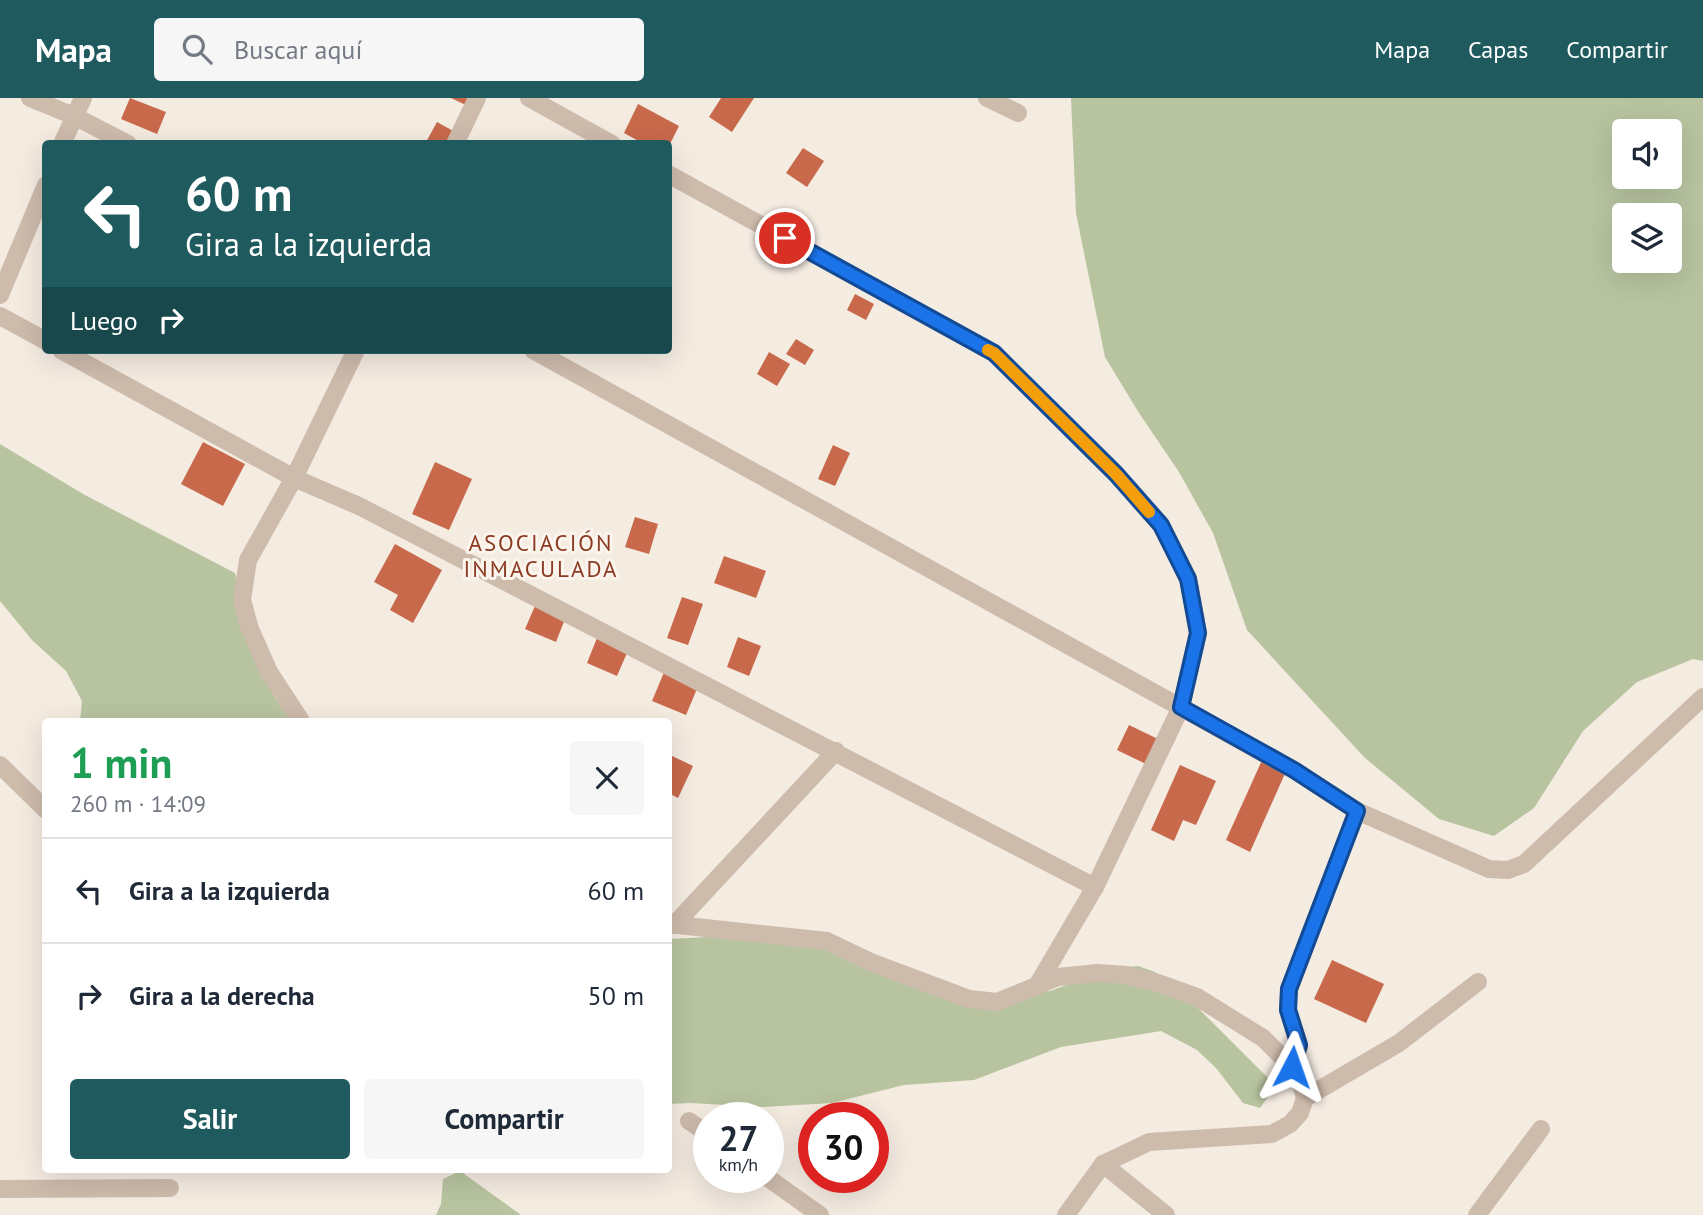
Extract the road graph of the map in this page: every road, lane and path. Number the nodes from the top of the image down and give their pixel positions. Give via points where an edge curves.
1 (30, 98) edge
2 (83, 98) edge
3 (477, 98) edge
4 (529, 98) edge
5 (987, 98) edge
6 (1018, 113) dead end
7 (74, 116) junction
8 (64, 140) edge
9 (120, 140) edge
10 (457, 140) edge
11 (605, 140) edge
12 (672, 176) edge
13 (42, 195) edge
14 (0, 295) edge
15 (0, 316) edge
16 (42, 339) edge
17 (68, 354) edge
18 (354, 354) edge
19 (548, 354) edge
20 (294, 478) junction
21 (1703, 697) edge
22 (1181, 707) junction
23 (299, 718) edge
24 (836, 751) junction
25 (0, 765) edge
26 (42, 806) edge
27 (1357, 811) junction
28 (1095, 887) junction
29 (672, 924) edge
30 (672, 925) edge
31 (1478, 982) dead end
32 (1038, 984) junction
33 (1292, 1067) junction
34 (1305, 1098) junction
35 (690, 1121) dead end
36 (693, 1123) edge
37 (1541, 1129) dead end
38 (1103, 1164) junction
39 (170, 1188) dead end
40 (0, 1189) edge
41 (784, 1189) edge
42 (820, 1215) edge
43 (1066, 1215) edge
44 (1166, 1215) edge
45 (1477, 1215) edge

1 - 7 street
2 - 7 street
3 - 10 street
4 - 11 street
5 - 6 street
7 - 8 street
7 - 9 street
12 - 22 street via 994,353 1116,474 1161,525 1188,579 1198,633
13 - 14 street
15 - 16 street
17 - 20 street
18 - 20 street
19 - 22 street
20 - 23 street via 248,560 242,600 269,672
20 - 24 street via 359,506
21 - 27 street via 1524,864 1508,870 1489,869
22 - 27 street
22 - 28 street
24 - 28 street
24 - 29 street
25 - 26 street
27 - 33 street via 1289,989 1288,1010 1299,1045
28 - 32 street
30 - 32 street via 827,941 969,999 997,1002
31 - 34 street via 1399,1043
32 - 33 street via 1098,973 1158,983 1197,998 1263,1038
33 - 34 street
34 - 38 street via 1290,1124 1272,1134 1149,1142
35 - 36 street
37 - 45 street
38 - 43 street
38 - 44 street
39 - 40 street
41 - 42 street

